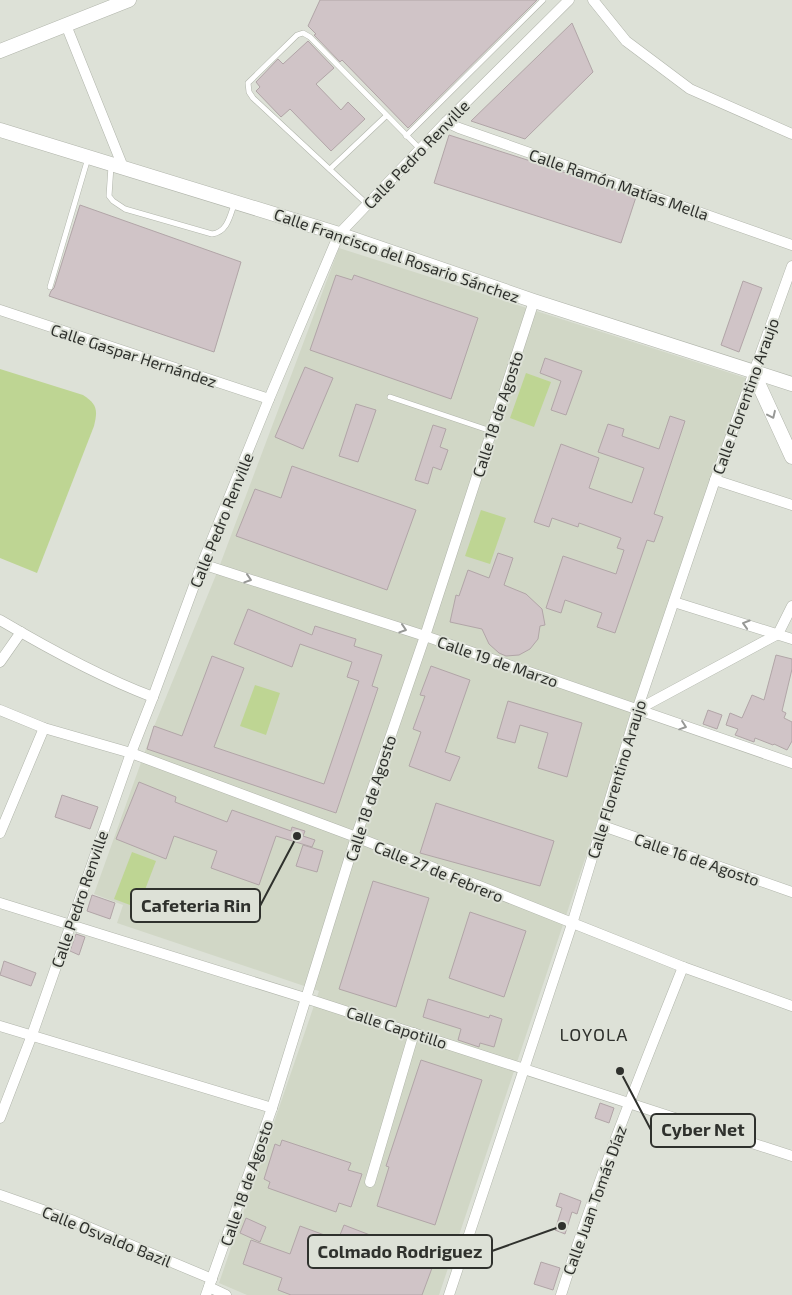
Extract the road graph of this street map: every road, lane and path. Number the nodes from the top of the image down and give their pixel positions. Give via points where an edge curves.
1 (128, 0) edge
2 (543, 0) edge
3 (569, 0) edge
4 (593, 0) edge
5 (103, 5) edge
6 (66, 24) junction
7 (0, 51) edge
8 (386, 116) junction
9 (446, 122) junction
10 (0, 130) edge
11 (792, 134) edge
12 (406, 136) junction
13 (420, 149) junction
14 (89, 158) junction
15 (117, 165) junction
16 (330, 169) junction
17 (235, 202) junction
18 (367, 204) junction
19 (339, 234) junction
20 (792, 245) edge
21 (792, 266) edge
22 (50, 287) dead end
23 (534, 301) junction
24 (0, 310) edge
25 (753, 372) junction
26 (792, 384) edge
27 (390, 398) dead end
28 (269, 399) junction
29 (491, 431) junction
30 (792, 457) edge
31 (715, 480) junction
32 (792, 506) edge
33 (202, 564) junction
34 (674, 602) junction
35 (792, 606) edge
36 (0, 620) edge
37 (21, 632) junction
38 (778, 634) junction
39 (425, 636) junction
40 (792, 639) edge
41 (0, 662) edge
42 (153, 697) junction
43 (0, 710) edge
44 (637, 710) junction
45 (44, 728) junction
46 (130, 753) junction
47 (792, 763) edge
48 (603, 826) junction
49 (0, 833) edge
50 (356, 837) junction
51 (792, 892) edge
52 (0, 903) edge
53 (572, 924) junction
54 (69, 925) junction
55 (683, 966) junction
56 (305, 998) junction
57 (792, 1006) edge
58 (0, 1026) edge
59 (414, 1033) junction
60 (32, 1035) junction
61 (524, 1068) junction
62 (629, 1104) junction
63 (272, 1108) junction
64 (0, 1118) edge
65 (792, 1156) edge
66 (370, 1182) dead end
67 (0, 1195) edge
68 (209, 1287) edge
69 (226, 1295) edge
70 (449, 1295) edge
71 (561, 1295) edge

1 - 5 street
2 - 12 lane
3 - 9 street, Calle Pedro Renville
4 - 11 street via 626,41 690,90
5 - 6 street
6 - 7 street
6 - 15 street
8 - 12 lane
8 - 16 lane
8 - 16 lane via 310,37 303,33 289,42 248,83 249,92
9 - 13 street, Calle Pedro Renville
9 - 20 street, Calle Ramón Matías Mella
10 - 14 street, Calle Francisco del Rosario Sánchez
12 - 13 lane
13 - 18 street, Calle Pedro Renville
14 - 15 street, Calle Francisco del Rosario Sánchez
14 - 22 lane
15 - 17 street, Calle Francisco del Rosario Sánchez
15 - 17 lane via 109,196 125,209 212,234 225,228
16 - 18 lane
17 - 19 street, Calle Francisco del Rosario Sánchez
18 - 19 street, Calle Pedro Renville
19 - 23 street, Calle Francisco del Rosario Sánchez
19 - 28 street, Calle Pedro Renville
21 - 25 street, Calle Florentino Araujo
23 - 25 street, Calle Francisco del Rosario Sánchez
23 - 29 street, Calle 18 de Agosto
24 - 28 street, Calle Gaspar Hernández
25 - 26 street, Calle Francisco del Rosario Sánchez
25 -> 30 street
25 - 31 street, Calle Florentino Araujo
27 - 29 lane
28 - 33 street, Calle Pedro Renville
29 - 39 street, Calle 18 de Agosto
31 - 32 street
31 - 34 street, Calle Florentino Araujo
33 -> 39 street, Calle 19 de Marzo
33 - 42 street, Calle Pedro Renville
38 -> 34 street
34 - 44 street, Calle Florentino Araujo
35 - 38 street
36 - 37 street
37 - 41 street
37 - 42 street
38 - 40 street
38 - 44 street
39 - 44 street, Calle 19 de Marzo
39 - 50 street, Calle 18 de Agosto
42 - 46 street, Calle Pedro Renville
43 - 45 street, Calle 27 de Febrero
44 -> 47 street, Calle 19 de Marzo
44 - 48 street, Calle Florentino Araujo
45 - 46 street, Calle 27 de Febrero
45 - 49 street
46 - 50 street, Calle 27 de Febrero
46 - 54 street, Calle Pedro Renville
48 - 51 street, Calle 16 de Agosto
48 - 53 street, Calle Florentino Araujo
50 - 53 street, Calle 27 de Febrero
50 - 56 street, Calle 18 de Agosto
52 - 54 street, Calle Capotillo
53 - 55 street, Calle 27 de Febrero
53 - 61 street, Calle Florentino Araujo
54 - 56 street, Calle Capotillo
54 - 60 street, Calle Pedro Renville
55 - 57 street, Calle 27 de Febrero
55 - 62 street, Calle Juan Tomás Díaz
56 - 59 street, Calle Capotillo
56 - 63 street, Calle 18 de Agosto
58 - 60 street
59 - 61 street, Calle Capotillo
59 - 66 street
60 - 63 street
60 - 64 street, Calle Pedro Renville
61 - 62 street, Calle Capotillo
61 - 70 street, Calle Florentino Araujo
62 - 65 street, Calle Capotillo
62 - 71 street, Calle Juan Tomás Díaz
63 - 68 street, Calle 18 de Agosto
67 - 68 street, Calle Osvaldo Bazil via 74,1221
68 - 69 street, Calle Osvaldo Bazil

